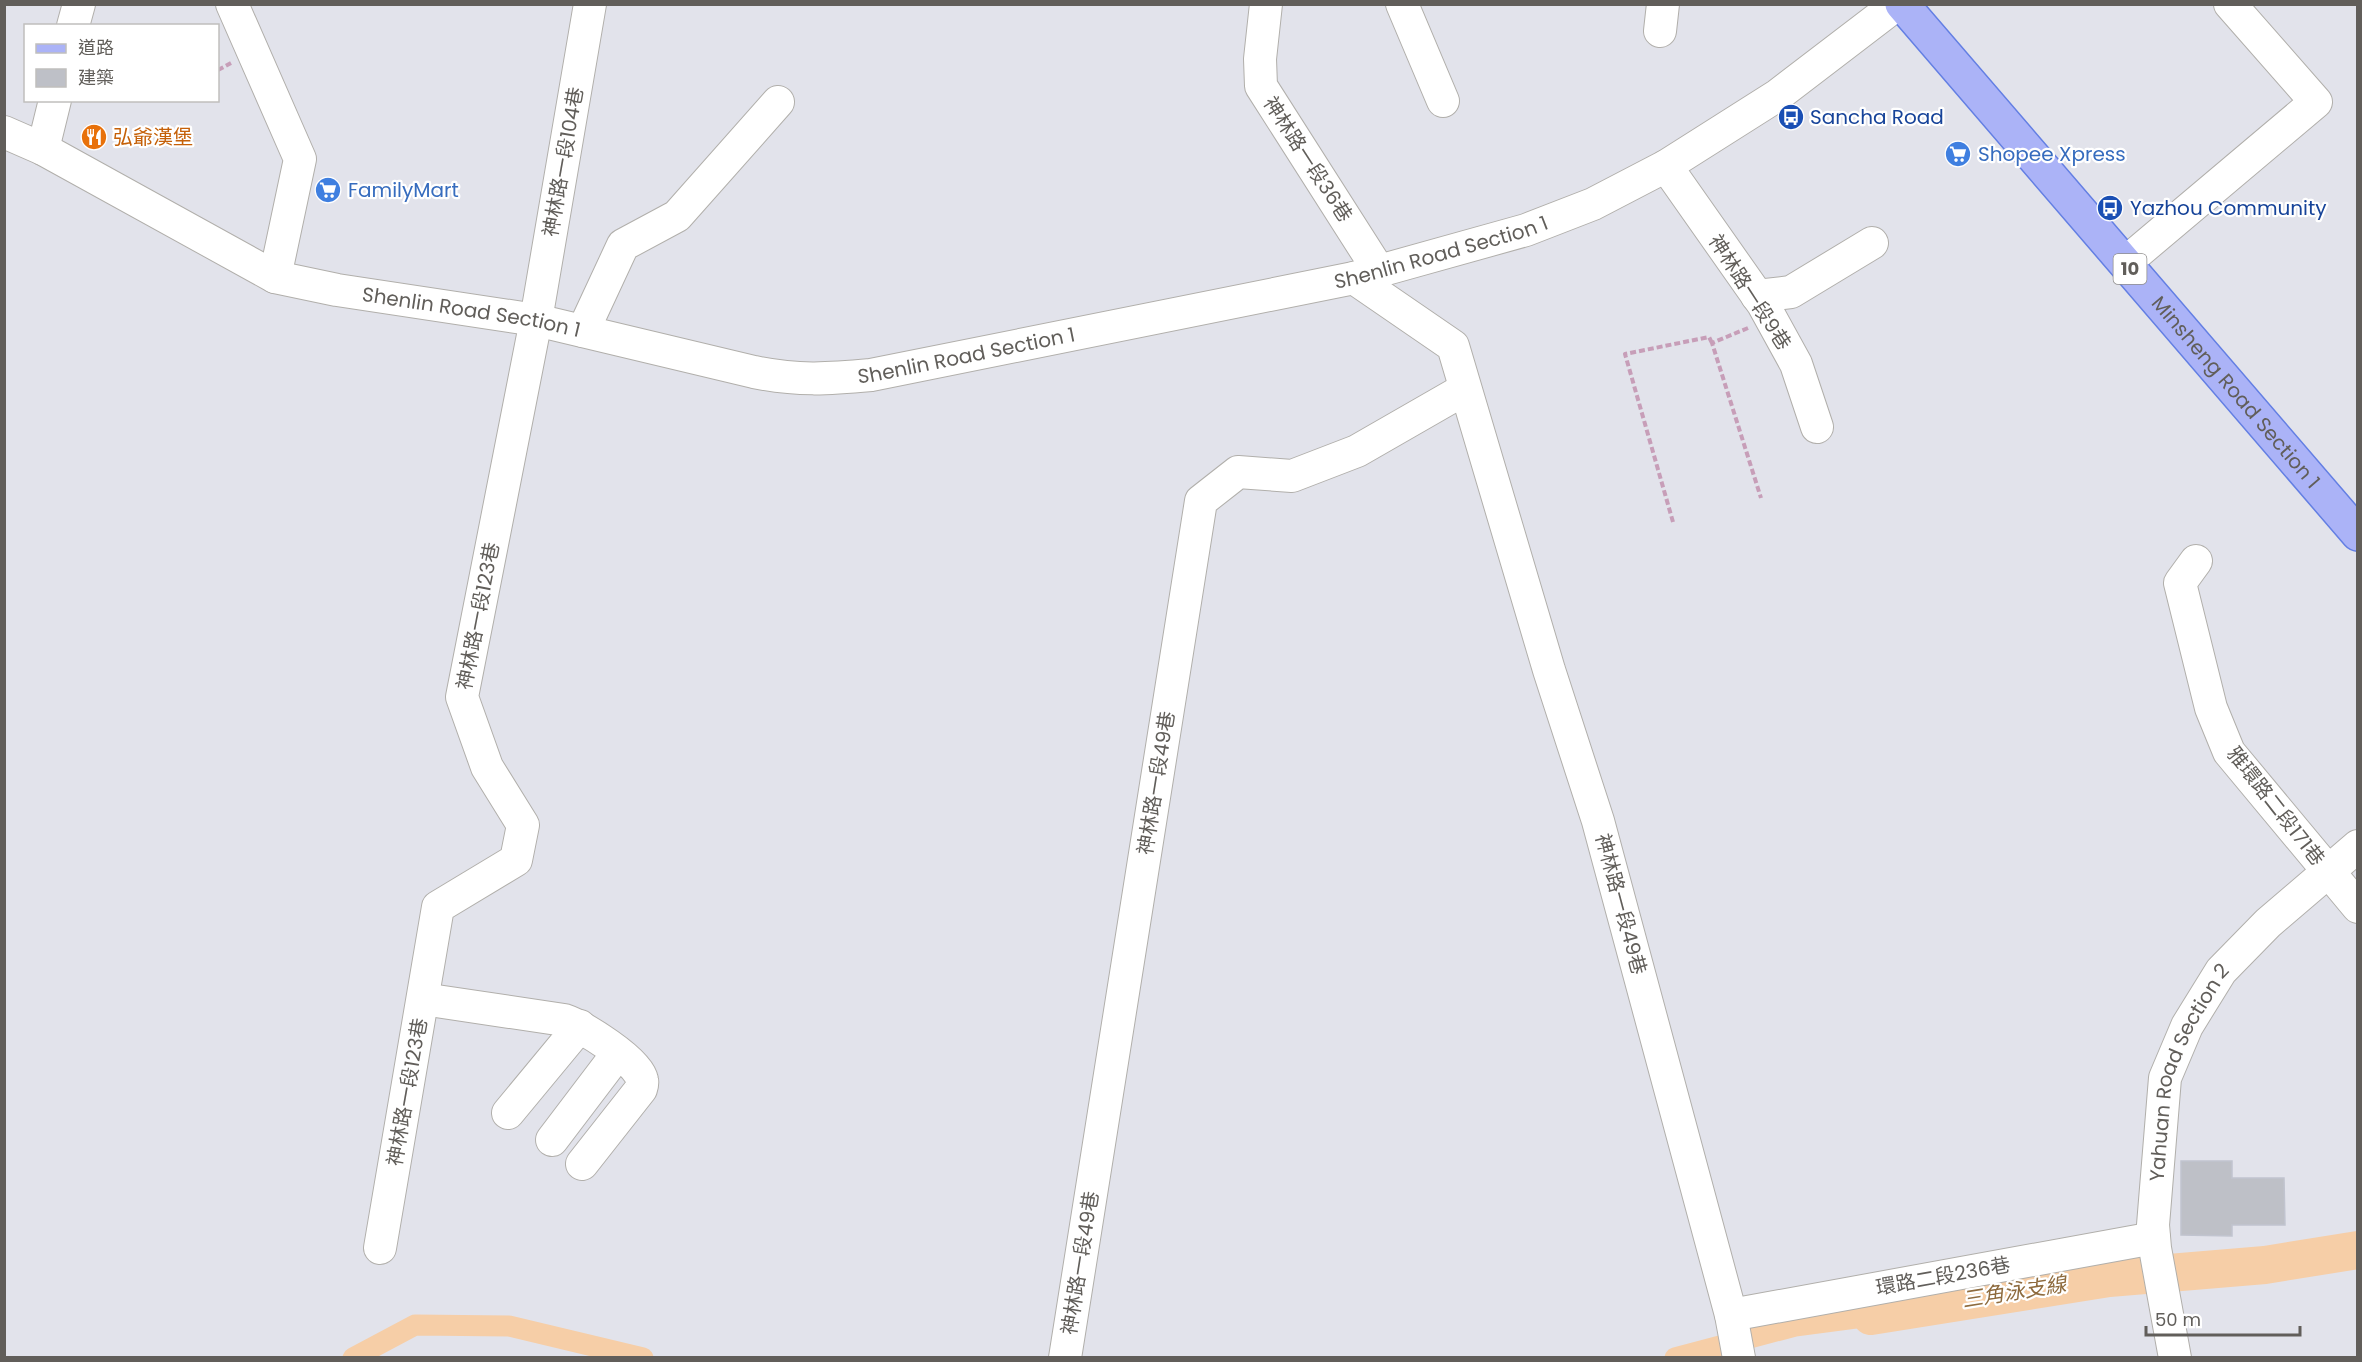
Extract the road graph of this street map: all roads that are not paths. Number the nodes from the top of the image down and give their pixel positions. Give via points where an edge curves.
1 (79, 4) edge
2 (232, 4) edge
3 (590, 4) edge
4 (1266, 4) edge
5 (1402, 4) edge
6 (1897, 4) edge
7 (1902, 4) edge
8 (2230, 4) edge
9 (74, 24) edge
10 (1443, 100) dead end
11 (55, 102) edge
12 (778, 102) dead end
13 (4, 132) edge
14 (43, 149) junction
15 (1666, 166) junction
16 (1872, 243) dead end
17 (2125, 263) junction
18 (1366, 274) junction
19 (275, 277) junction
20 (1764, 307) junction
21 (536, 320) junction
22 (583, 331) junction
23 (1465, 389) junction
24 (1817, 427) dead end
25 (2358, 534) edge
26 (2196, 561) dead end
27 (2358, 846) edge
28 (2327, 871) junction
29 (2358, 907) edge
30 (423, 999) junction
31 (580, 1026) junction
32 (618, 1053) junction
33 (508, 1113) dead end
34 (552, 1140) dead end
35 (582, 1164) dead end
36 (2154, 1243) junction
37 (381, 1248) dead end
38 (1732, 1318) junction
39 (1065, 1358) edge
40 (1739, 1358) edge
41 (2175, 1358) edge

1 - 9 street
2 - 19 street via 300,159
3 - 21 street, 神林路一段104巷
4 - 18 street, 神林路一段36巷 via 1261,86
5 - 10 street
6 - 15 street, Shenlin Road Section 1 via 1778,95
7 - 17 main road, Minsheng Road Section 1 / 10
8 - 17 street via 2316,102
11 - 14 street
12 - 22 street via 677,216 623,245
13 - 14 street, Shenlin Road Section 1
14 - 19 street, Shenlin Road Section 1
15 - 18 street, Shenlin Road Section 1 via 1593,204 1526,230
15 - 20 street, 神林路一段9巷
16 - 20 street
17 - 25 main road, Minsheng Road Section 1 / 10
18 - 22 street, Shenlin Road Section 1 via 871,375 821,380 784,378
18 - 23 street, 神林路一段49巷 via 1453,346
19 - 21 street, Shenlin Road Section 1
20 - 24 street, 神林路一段9巷 via 1796,364
21 - 22 street, Shenlin Road Section 1
21 - 30 street, 神林路一段123巷 via 462,697 486,767 523,825 516,860 438,907
23 - 38 street, 神林路一段49巷 via 1598,821
23 - 39 street, 神林路一段49巷 via 1357,452 1292,476 1238,472 1201,501
26 - 28 street, 雅環路二段171巷 via 2180,583 2211,708 2229,752
27 - 28 street, Yahuan Road Section 2
28 - 29 street, 雅環路二段171巷
28 - 36 street, Yahuan Road Section 2 via 2221,971 2187,1026 2165,1078
30 - 31 street via 564,1020
30 - 37 street, 神林路一段123巷
31 - 32 street
31 - 33 street
32 - 34 street
32 - 35 street via 636,1068 642,1078 641,1089
36 - 38 street, 環路二段236巷
36 - 41 street, Yahuan Road Section 2
38 - 40 street, 神林路一段49巷

